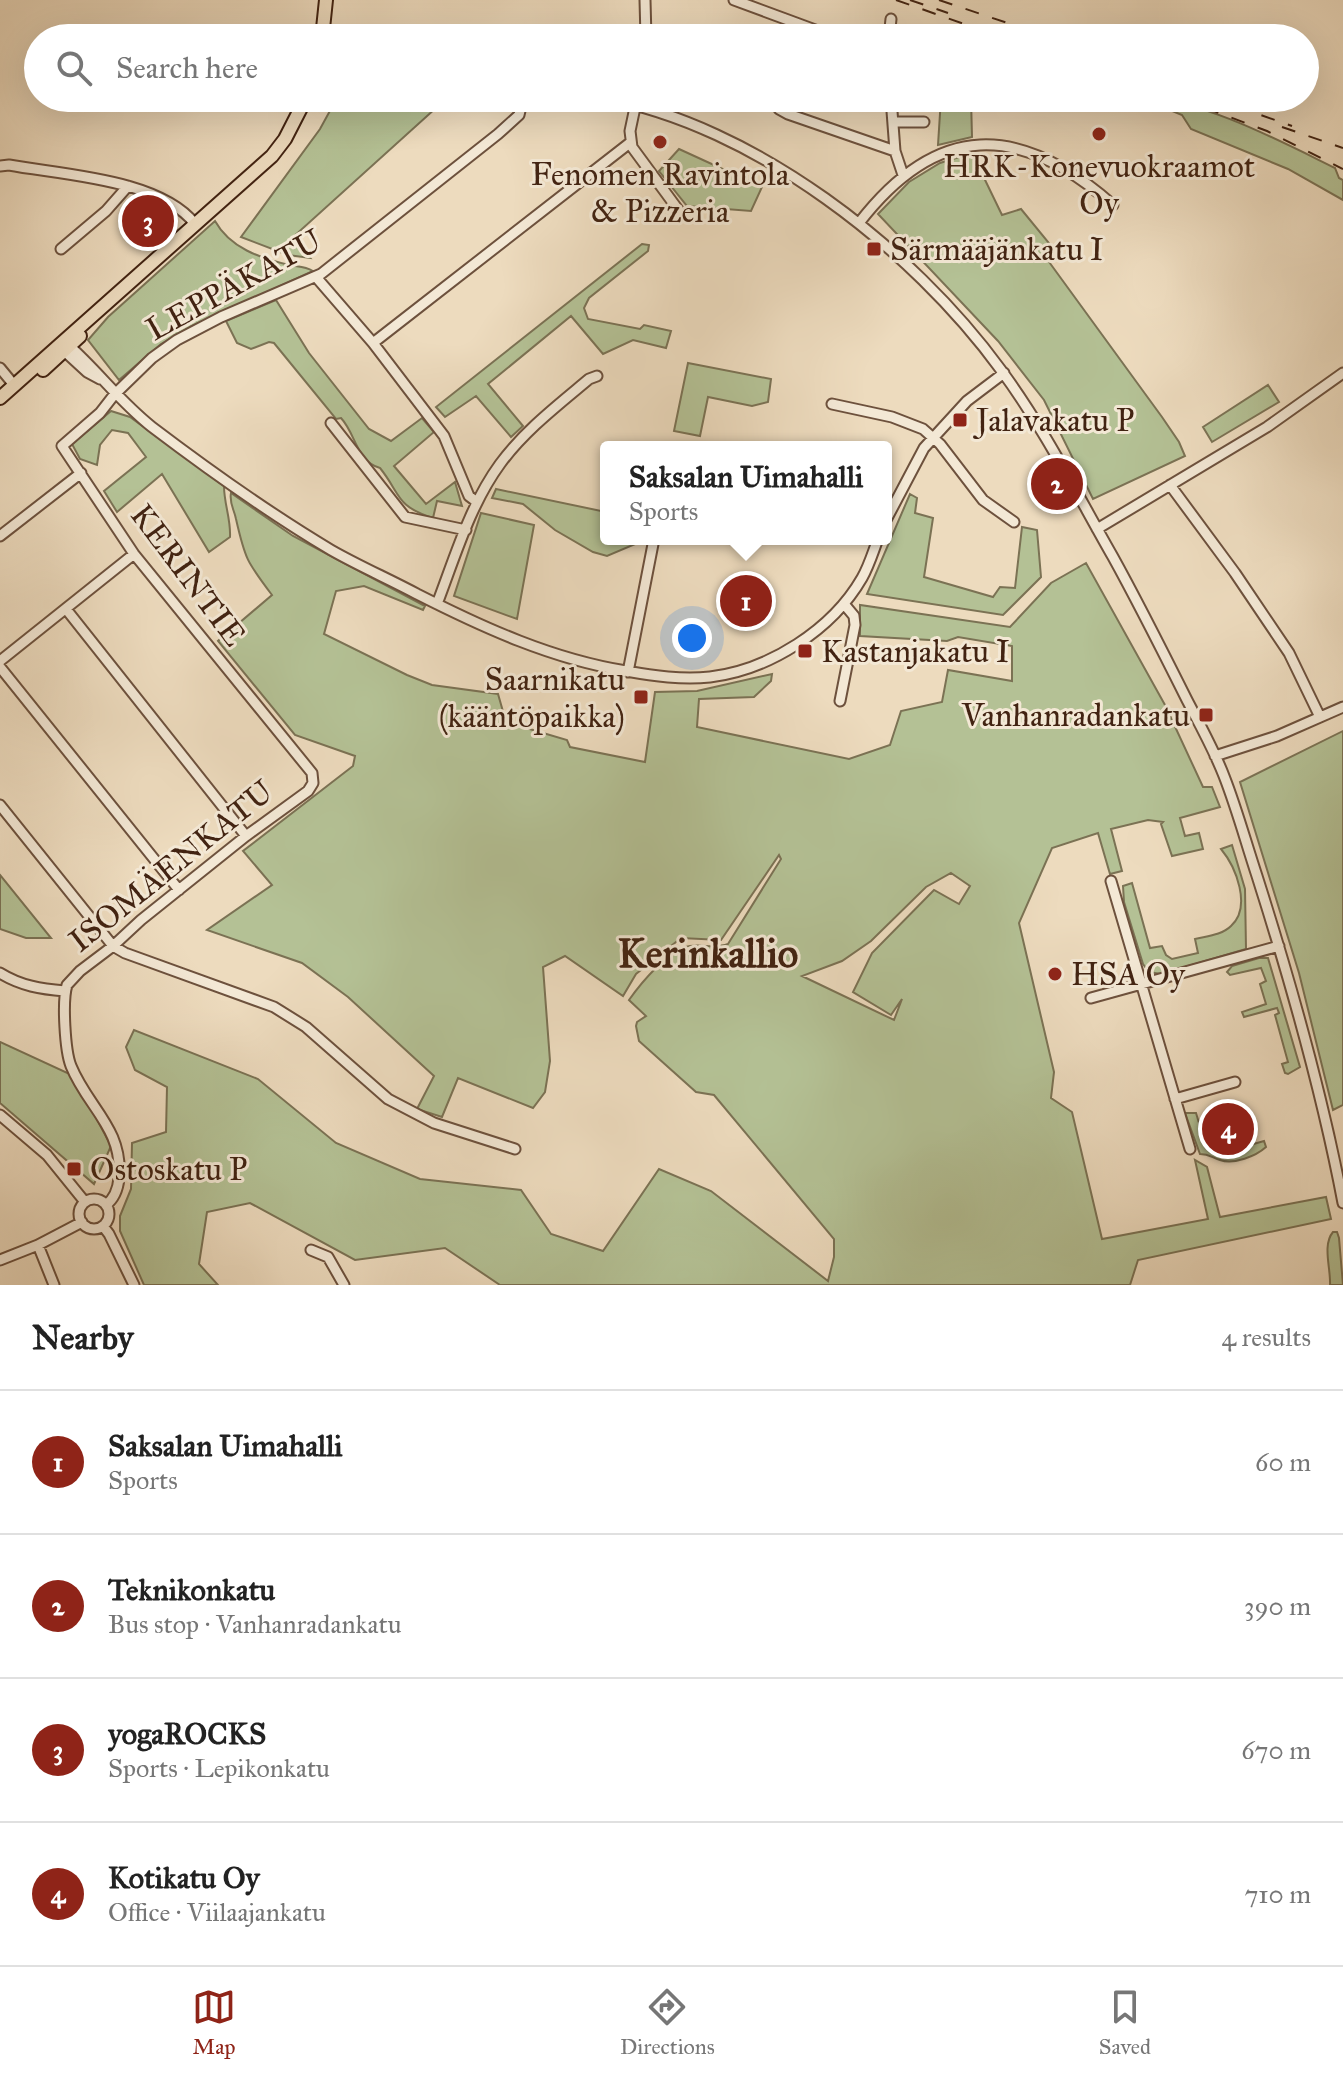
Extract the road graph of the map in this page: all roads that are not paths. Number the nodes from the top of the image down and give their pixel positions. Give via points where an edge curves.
1 (326, 0) edge
2 (645, 0) edge
3 (734, 0) edge
4 (891, 19) dead end
5 (323, 24) edge
6 (646, 24) edge
7 (799, 24) edge
8 (890, 24) edge
9 (299, 112) edge
10 (520, 112) edge
11 (635, 112) edge
12 (660, 112) edge
13 (784, 112) edge
14 (892, 112) edge
15 (893, 122) junction
16 (924, 122) dead end
17 (631, 142) junction
18 (895, 151) junction
19 (0, 166) edge
20 (903, 175) junction
21 (128, 186) junction
22 (1113, 205) dead end
23 (682, 215) dead end
24 (859, 223) junction
25 (195, 224) junction
26 (61, 249) dead end
27 (316, 277) junction
28 (373, 343) junction
29 (65, 347) junction
30 (0, 368) edge
31 (1004, 373) junction
32 (1343, 373) edge
33 (597, 376) dead end
34 (14, 385) junction
35 (114, 395) junction
36 (0, 398) edge
37 (0, 404) edge
38 (832, 404) dead end
39 (331, 423) dead end
40 (932, 437) junction
41 (81, 473) junction
42 (1170, 485) junction
43 (477, 502) junction
44 (892, 508) edge
45 (1014, 522) dead end
46 (1097, 529) junction
47 (466, 530) junction
48 (0, 536) edge
49 (653, 545) edge
50 (876, 545) edge
51 (134, 554) junction
52 (437, 604) junction
53 (844, 604) junction
54 (66, 609) junction
55 (0, 661) edge
56 (0, 667) edge
57 (628, 672) junction
58 (840, 701) dead end
59 (1343, 707) edge
60 (1320, 717) junction
61 (1215, 756) junction
62 (308, 791) joint
63 (0, 805) edge
64 (246, 836) junction
65 (1111, 881) dead end
66 (179, 890) junction
67 (113, 946) junction
68 (1279, 946) junction
69 (0, 973) edge
70 (1142, 985) junction
71 (65, 991) junction
72 (1091, 998) dead end
73 (1235, 1082) dead end
74 (1175, 1099) junction
75 (0, 1115) edge
76 (515, 1149) dead end
77 (1190, 1149) dead end
78 (85, 1202) junction
79 (1343, 1203) edge
80 (106, 1205) junction
81 (82, 1222) junction
82 (103, 1226) junction
83 (38, 1245) junction
84 (311, 1250) dead end
85 (0, 1260) edge
86 (54, 1285) edge
87 (134, 1285) edge
88 (344, 1285) edge

1 - 5 main road
2 - 6 street
3 - 7 street
4 - 8 street
9 - 25 main road via 272,156
10 - 27 street, LEPPÄKATU
11 - 17 street
12 - 24 street via 757,156
13 - 18 street
14 - 15 street
15 - 16 street
15 - 18 street
17 - 23 street
17 - 28 street
18 - 20 street
19 - 21 street
20 - 22 street via 946,150 996,145 1054,161
20 - 24 street
21 - 25 street via 155,193
21 - 26 street
24 - 31 street via 935,292
25 - 29 main road
27 - 28 street
27 - 35 street, LEPPÄKATU via 177,340
28 - 43 street via 444,436 469,496
29 - 34 main road
29 - 35 street
29 - 37 main road
30 - 34 street
31 - 40 street
31 - 46 street
32 - 42 street via 1267,427
33 - 43 street via 531,429
34 - 36 main road
35 - 41 street, KERINTIE via 62,446
35 - 52 street via 253,500 333,551
38 - 40 street via 892,417
39 - 47 street via 405,517
40 - 44 street
40 - 45 street via 983,500
41 - 48 street
41 - 51 street, KERINTIE
42 - 46 street
42 - 60 street via 1289,653
43 - 47 street
46 - 61 street
47 - 52 street
49 - 57 street
50 - 53 street
51 - 54 street
51 - 62 street, KERINTIE via 312,773
52 - 57 street via 533,647
53 - 57 street via 788,650 739,672 682,678
53 - 58 street via 855,625
54 - 55 street
54 - 64 street
56 - 66 street
59 - 60 street
60 - 61 street
61 - 68 street
62 - 64 street, ISOMÄENKATU
63 - 67 street
64 - 66 street, ISOMÄENKATU
65 - 70 street
66 - 67 street, ISOMÄENKATU
67 - 71 street, ISOMÄENKATU via 80,971
67 - 76 street via 274,1007 306,1027 388,1099 434,1123
68 - 70 street
68 - 79 street
69 - 71 street via 33,987
70 - 72 street
70 - 74 street
71 - 80 street, ISOMÄENKATU via 71,1066 118,1148 118,1184
73 - 74 street
74 - 77 street
75 - 78 street via 47,1155
78 - 80 street
78 - 81 street via 79,1212
80 - 82 street via 109,1215
81 - 82 street via 92,1229
81 - 83 street
82 - 87 street
83 - 85 street
83 - 86 street
84 - 88 street via 328,1257

